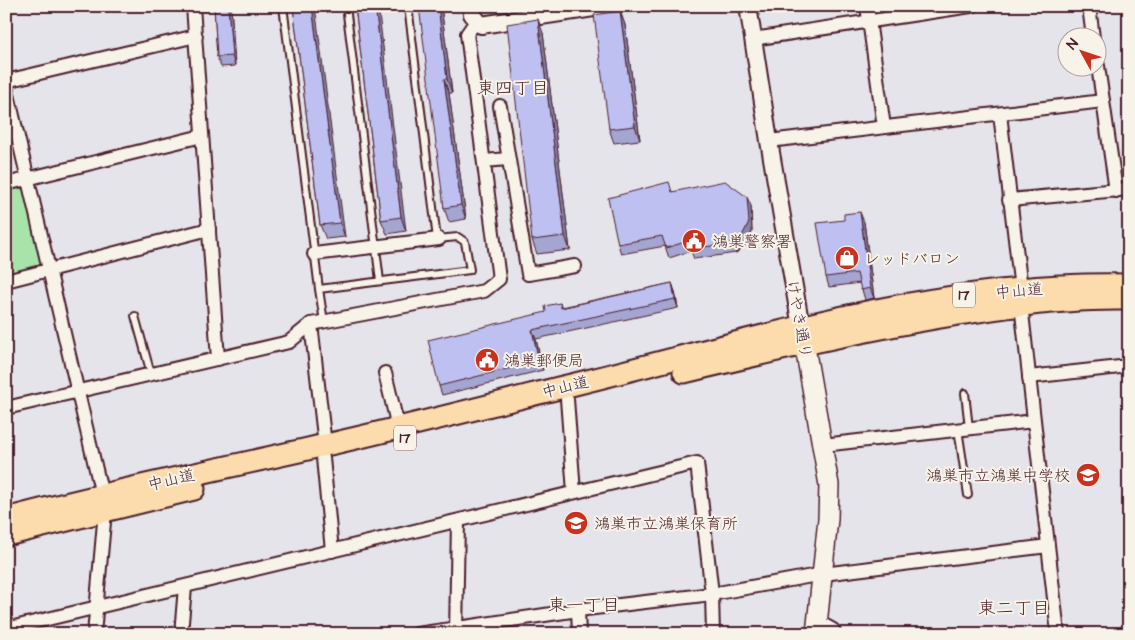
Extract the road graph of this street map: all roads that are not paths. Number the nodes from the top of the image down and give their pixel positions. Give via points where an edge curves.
1 (193, 6) edge
2 (283, 6) edge
3 (346, 6) edge
4 (408, 6) edge
5 (607, 6) edge
6 (748, 6) edge
7 (867, 6) edge
8 (971, 6) edge
9 (1089, 6) edge
10 (473, 13) edge
11 (869, 22) junction
12 (1092, 28) edge
13 (196, 36) junction
14 (753, 39) junction
15 (1100, 78) edge
16 (6, 81) edge
17 (6, 86) edge
18 (1103, 101) junction
19 (500, 106) dead end
20 (1000, 114) junction
21 (884, 127) junction
22 (202, 136) junction
23 (769, 142) junction
24 (508, 159) junction
25 (484, 161) junction
26 (28, 179) junction
27 (6, 184) edge
28 (1122, 190) edge
29 (1009, 200) junction
30 (209, 229) junction
31 (439, 239) junction
32 (375, 247) junction
33 (314, 254) junction
34 (575, 266) dead end
35 (49, 271) junction
36 (6, 281) edge
37 (380, 281) junction
38 (1129, 285) edge
39 (318, 288) junction
40 (1021, 297) junction
41 (1129, 299) edge
42 (135, 316) dead end
43 (324, 322) junction
44 (311, 324) junction
45 (803, 335) junction
46 (218, 359) junction
47 (1129, 366) edge
48 (385, 373) dead end
49 (151, 374) junction
50 (1029, 377) junction
51 (77, 390) junction
52 (965, 393) dead end
53 (567, 399) junction
54 (6, 408) edge
55 (1034, 421) junction
56 (398, 427) junction
57 (964, 429) junction
58 (823, 445) junction
59 (324, 452) junction
60 (574, 492) junction
61 (968, 495) dead end
62 (104, 503) junction
63 (6, 518) edge
64 (458, 521) junction
65 (6, 535) edge
66 (1048, 546) junction
67 (332, 551) junction
68 (822, 574) junction
69 (186, 586) junction
70 (712, 594) junction
71 (97, 608) junction
72 (578, 610) junction
73 (817, 628) edge
74 (6, 629) edge
75 (456, 631) edge
76 (94, 634) edge
77 (181, 634) edge
78 (417, 634) edge
79 (579, 634) edge
80 (713, 634) edge
81 (835, 634) edge
82 (1058, 634) edge

1 - 13 street
2 - 33 lane
3 - 32 lane
4 - 31 lane
5 - 10 street via 481,25
6 - 14 street, けやき通り
7 - 11 street
8 - 11 street
9 - 12 street
10 - 25 street via 467,34
11 - 14 street
11 - 21 street
13 - 16 street
13 - 22 street
14 - 23 street, けやき通り
15 - 18 street
17 - 26 street
18 - 20 street
18 - 28 street
19 - 24 street
20 - 21 street
20 - 29 street
21 - 23 street
22 - 26 street
22 - 30 street
23 - 45 street, けやき通り
24 - 25 street
24 - 34 street via 528,274
25 - 43 street via 499,279 484,291
26 - 27 street
26 - 35 street
28 - 29 street
29 - 40 street
30 - 35 street
30 - 46 street
31 - 32 street
31 - 37 lane via 458,237 466,242 470,270
32 - 33 street
32 - 37 lane
33 - 39 lane
35 - 36 street
35 - 51 street
37 - 39 lane
38 - 40 highway, 中山道 / 17 via 1089,284
39 - 43 lane
40 - 41 highway, 中山道 / 17
40 - 45 highway, 中山道 / 17 via 897,305
40 - 50 street
42 - 49 lane
43 - 44 street
44 - 46 street via 289,342
44 - 59 street
45 - 53 highway, 中山道 / 17
45 - 56 highway, 中山道 / 17
45 - 58 main road, けやき通り
46 - 49 street
47 - 50 street
48 - 56 street
49 - 51 street
50 - 55 street
51 - 54 street
51 - 62 street
52 - 57 lane
53 - 59 highway, 中山道 / 17
53 - 60 street
55 - 57 street
55 - 66 street
56 - 59 highway, 中山道 / 17
57 - 58 street
57 - 61 lane
58 - 68 main road, けやき通り via 829,485
59 - 62 highway, 中山道 / 17
59 - 67 street
60 - 64 street
60 - 70 street via 697,463
62 - 63 highway, 中山道 / 17
62 - 65 highway, 中山道 / 17
62 - 71 street
64 - 67 street
64 - 75 street
66 - 68 street
66 - 82 street
67 - 69 street
68 - 70 street
68 - 73 main road, けやき通り
69 - 71 street
69 - 77 street
70 - 72 street
70 - 80 street
71 - 74 street
71 - 76 street
72 - 75 street
72 - 79 street
73 - 81 street via 832,630
75 - 78 street

